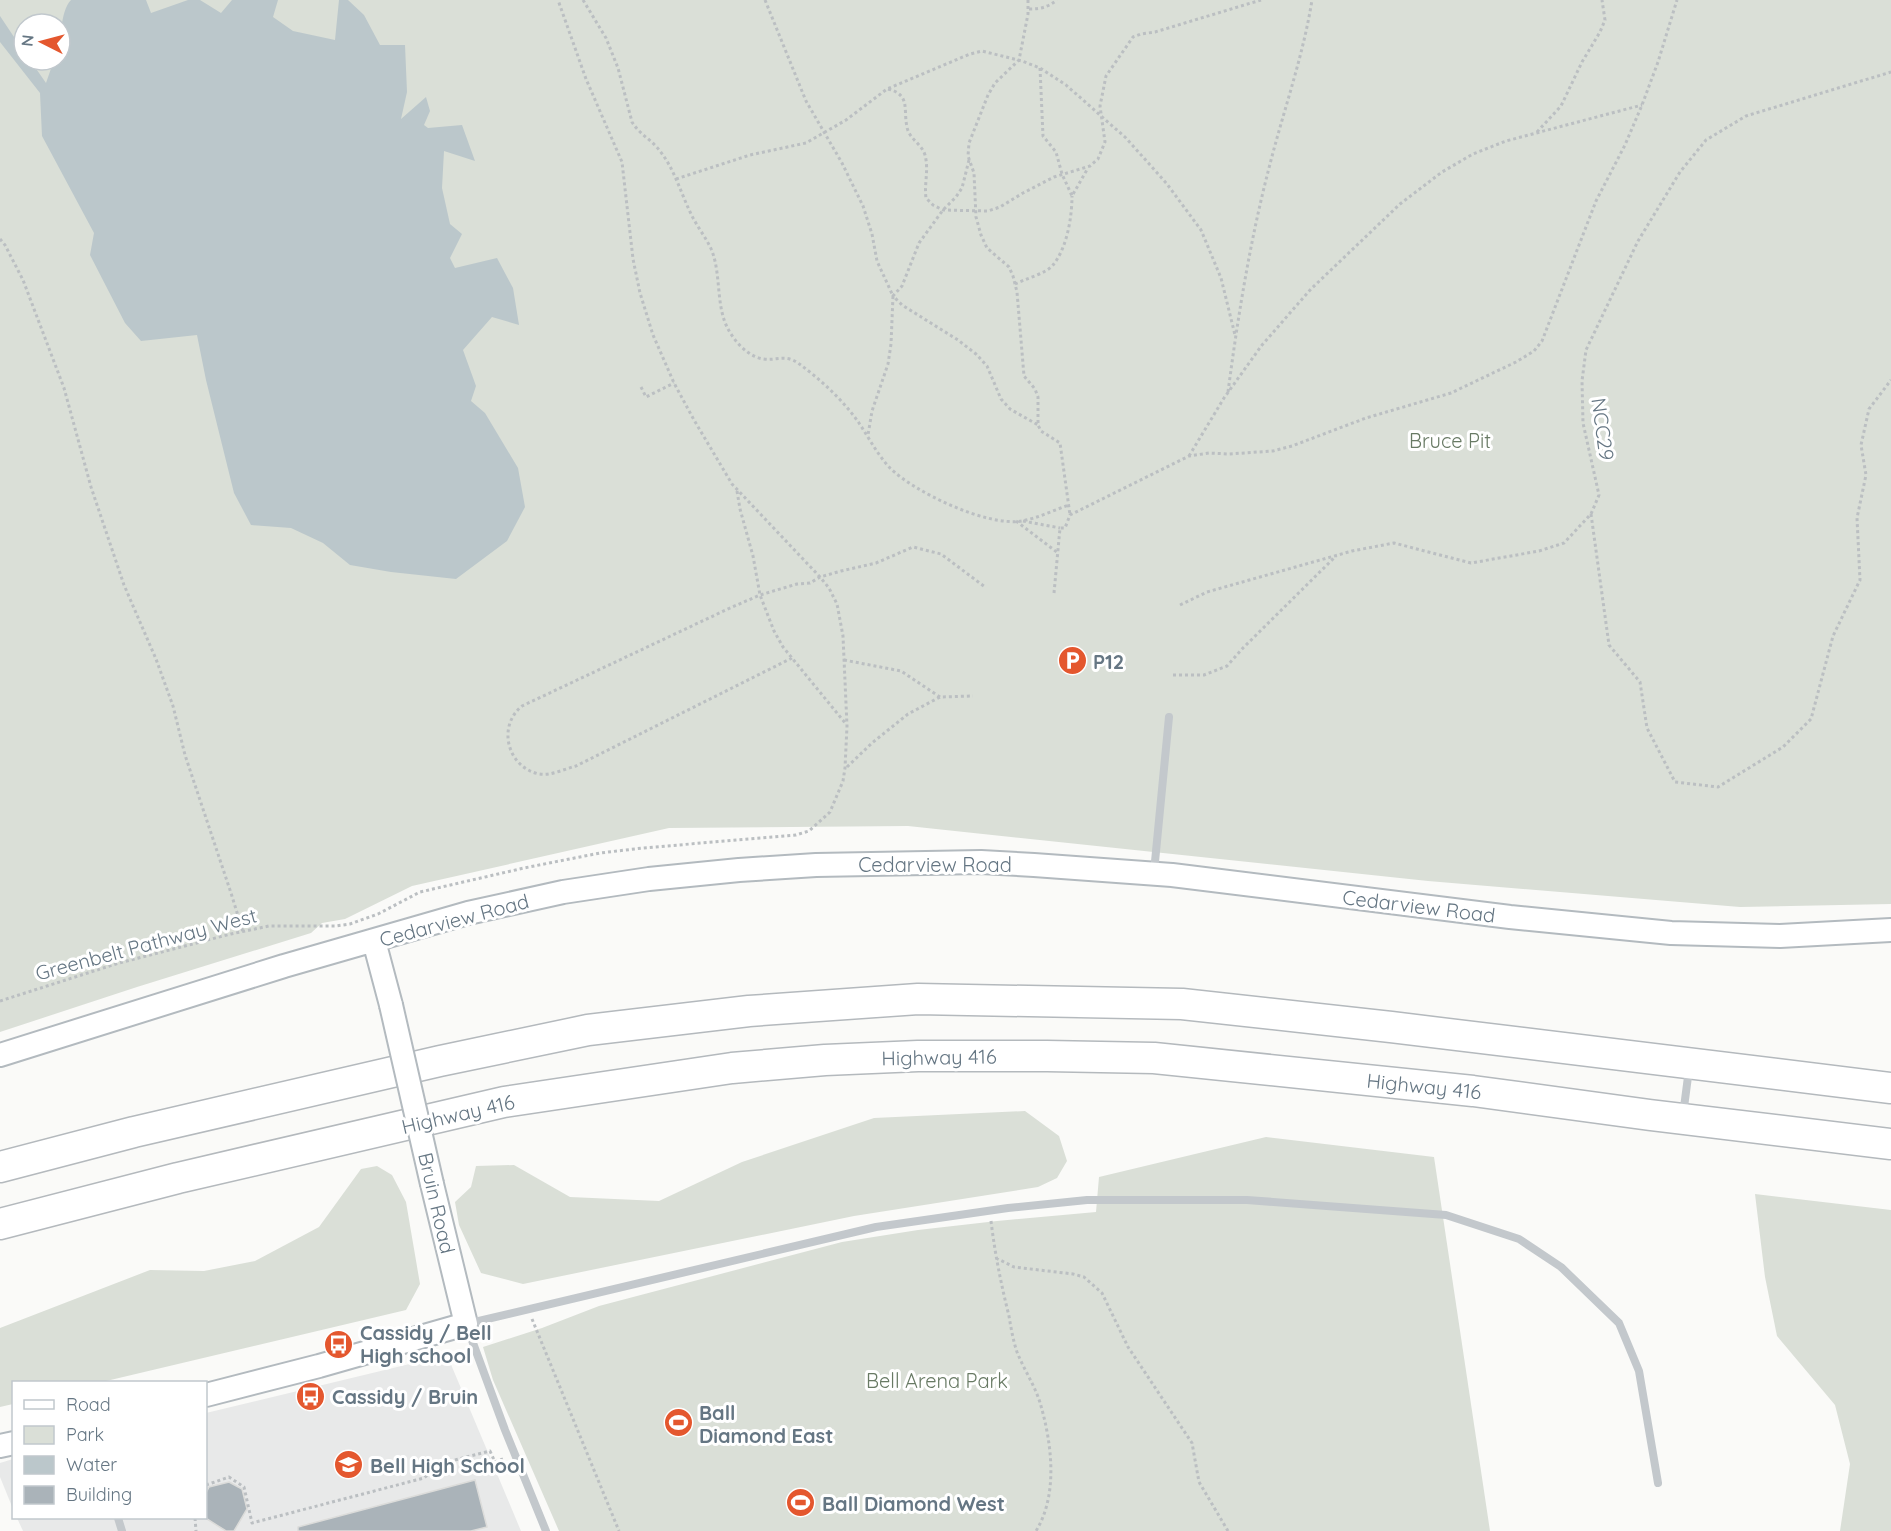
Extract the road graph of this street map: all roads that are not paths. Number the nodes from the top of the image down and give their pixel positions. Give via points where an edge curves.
1 (1169, 717) dead end
2 (1154, 874) junction
3 (1891, 930) edge
4 (374, 941) junction
5 (0, 1054) edge
6 (1689, 1064) junction
7 (1891, 1088) edge
8 (1683, 1119) junction
9 (1891, 1144) edge
10 (0, 1167) edge
11 (0, 1224) edge
12 (466, 1324) junction
13 (207, 1395) edge
14 (1658, 1483) dead end
15 (546, 1531) edge

1 - 2 lane
2 - 3 main road, Cedarview Road via 1671,933 1780,936
2 - 4 main road, Cedarview Road via 981,862 739,870 563,892 468,913
4 - 5 main road, Cedarview Road
4 - 12 main road, Bruin Road, bridge
6 - 7 highway
6 - 8 lane
6 - 10 highway via 1182,1004 918,999 749,1011 588,1030 146,1129
8 - 9 highway, Highway 416
8 - 11 highway, Highway 416 via 1473,1091 1154,1058 918,1056 825,1060 732,1068 504,1102
12 - 13 main road
12 - 14 lane via 876,1227 989,1211 1088,1200 1247,1200 1446,1215 1519,1239 1561,1267 1619,1323 1639,1371
12 - 15 lane

